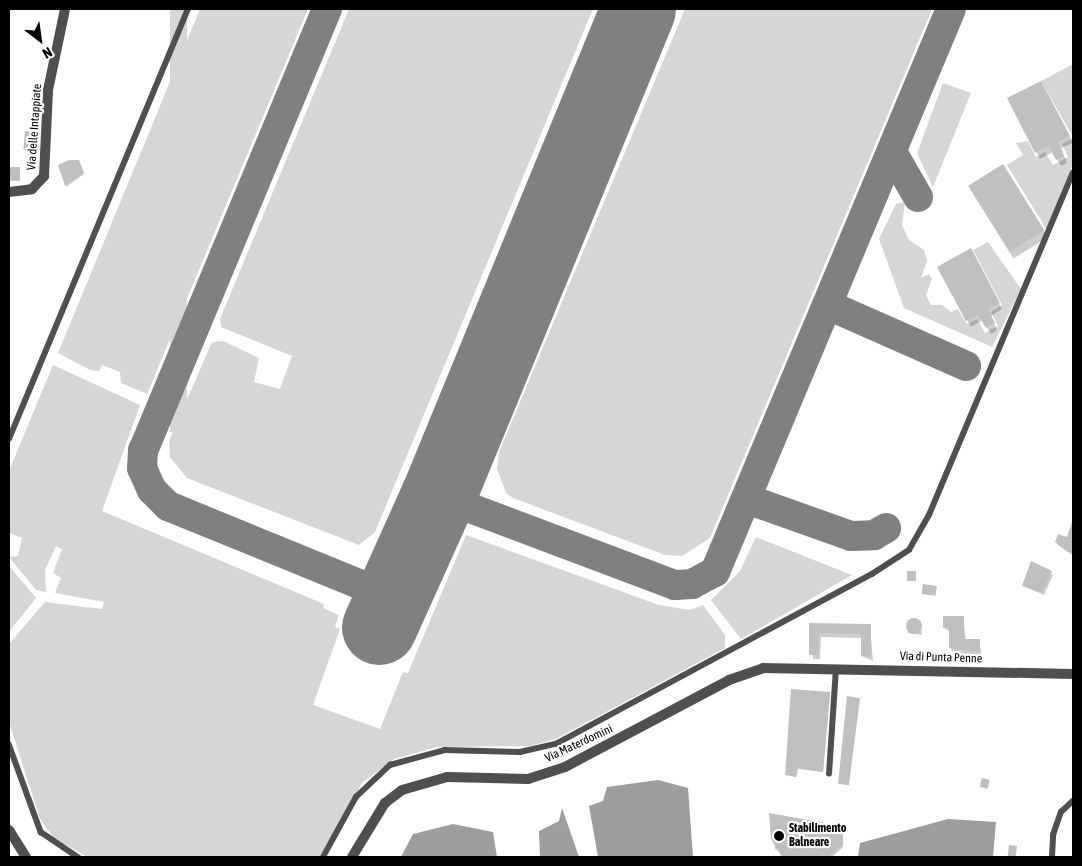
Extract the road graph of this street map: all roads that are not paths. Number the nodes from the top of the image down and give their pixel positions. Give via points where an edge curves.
1 (65, 9) edge
2 (188, 9) edge
3 (1073, 173) edge
4 (9, 192) edge
5 (9, 439) edge
6 (809, 668) joint
7 (836, 668) junction
8 (1073, 674) edge
9 (9, 744) edge
10 (829, 774) dead end
11 (1073, 801) edge
12 (9, 830) edge
13 (26, 857) edge
14 (78, 857) edge
15 (323, 857) edge
16 (352, 857) edge
17 (1052, 857) edge

1 - 4 street, Via delle Intappiate via 48,90 44,176 32,189
2 - 5 lane
3 - 15 lane via 929,515 909,550 872,574 556,744 520,752 445,750 390,765 356,797
6 - 7 street, Via di Punta Penne
6 - 16 street, Via Materdomini via 763,668 729,680 565,767 528,779 447,777 421,781 385,803
7 - 8 street, Via di Punta Penne
7 - 10 lane
9 - 14 lane via 41,832
11 - 17 lane via 1061,812 1052,835
12 - 13 street

